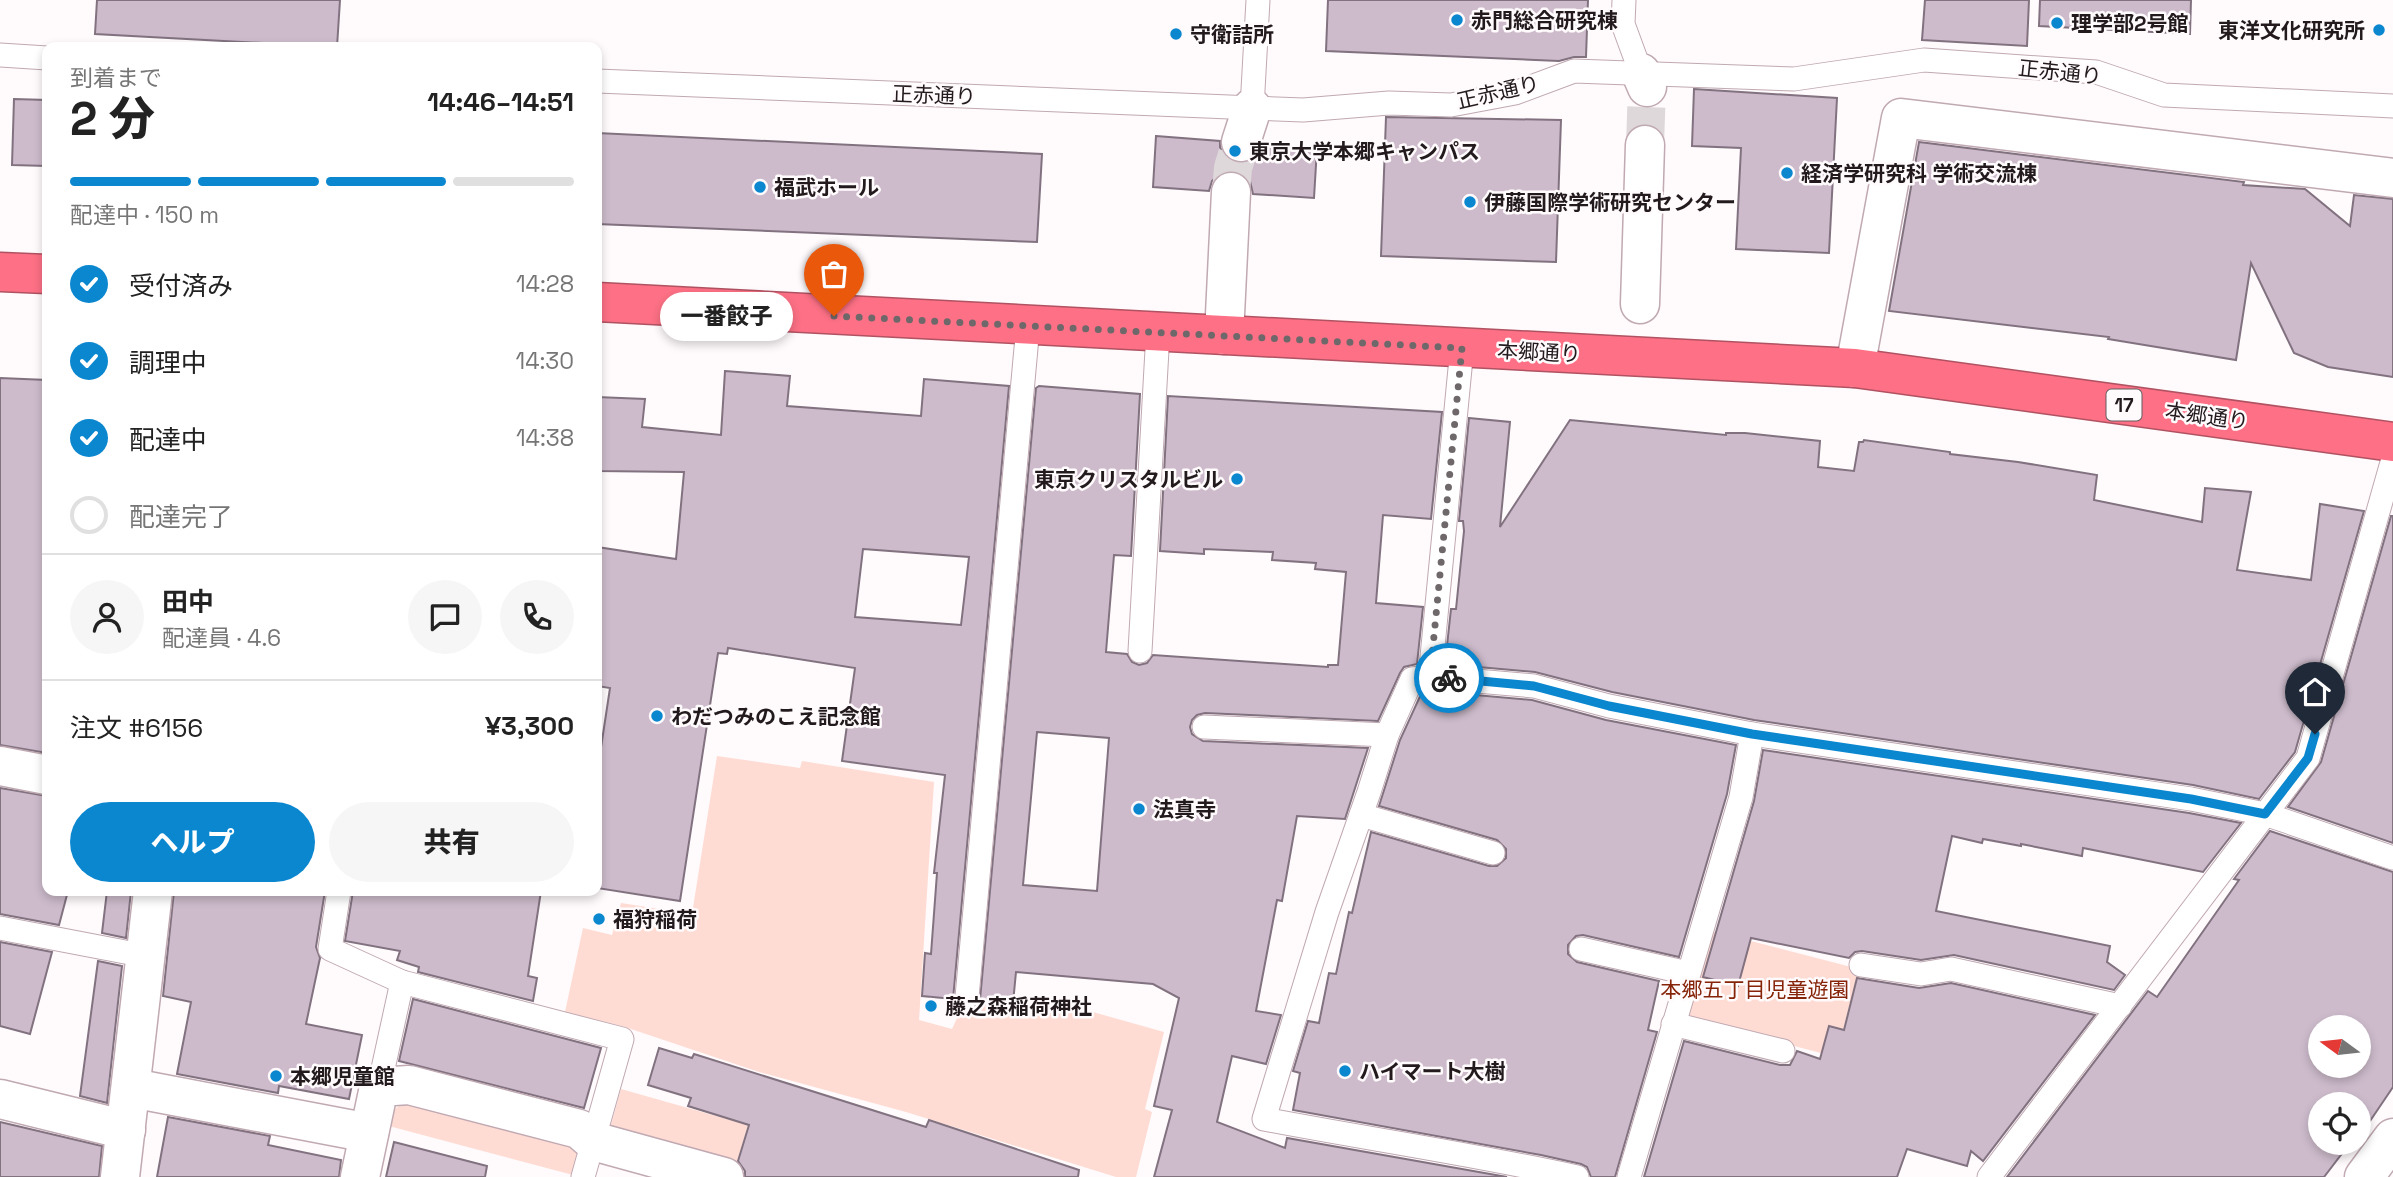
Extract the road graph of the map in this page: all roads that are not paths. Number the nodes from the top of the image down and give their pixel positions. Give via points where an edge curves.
1 (1258, 0) edge
2 (1624, 0) edge
3 (0, 55) edge
4 (42, 58) edge
5 (1644, 80) junction
6 (602, 81) edge
7 (2393, 106) edge
8 (1247, 125) junction
9 (1645, 145) tunnel mouth
10 (2393, 178) edge
11 (1231, 192) tunnel mouth
12 (0, 272) edge
13 (42, 274) edge
14 (602, 302) edge
15 (1640, 304) dead end
16 (1028, 326) junction
17 (1158, 332) junction
18 (1224, 335) junction
19 (1462, 348) junction
20 (1855, 368) junction
21 (2393, 442) edge
22 (2393, 459) edge
23 (1140, 651) dead end
24 (1430, 677) junction
25 (1204, 727) dead end
26 (1752, 734) junction
27 (1387, 735) junction
28 (0, 766) edge
29 (42, 774) edge
30 (2265, 814) junction
31 (1361, 815) junction
32 (1493, 853) dead end
33 (2393, 858) edge
34 (152, 896) edge
35 (338, 896) edge
36 (0, 928) edge
37 (1581, 949) dead end
38 (146, 956) junction
39 (1861, 965) dead end
40 (1688, 973) junction
41 (402, 982) junction
42 (967, 997) dead end
43 (2120, 1006) junction
44 (1673, 1024) junction
45 (1783, 1051) dead end
46 (379, 1087) junction
47 (132, 1088) junction
48 (0, 1099) edge
49 (126, 1130) junction
50 (369, 1133) junction
51 (2393, 1138) edge
52 (588, 1159) edge
53 (120, 1177) edge
54 (360, 1177) edge
55 (724, 1177) edge
56 (1577, 1177) edge
57 (1629, 1177) edge
58 (1989, 1177) edge
59 (2364, 1177) edge

1 - 8 lane
2 - 5 lane via 1623,24
3 - 4 lane
5 - 7 lane, 正赤通り via 1794,79 1924,60 2096,72 2164,95
5 - 8 lane, 正赤通り via 1574,71 1515,93 1451,105 1389,103 1303,110
6 - 8 lane, 正赤通り
9 - 15 street
10 - 20 street via 1901,118
11 - 18 street
12 - 13 highway
14 - 16 highway, 本郷通り / 17
16 - 17 highway, 本郷通り / 17
16 - 42 lane
17 - 18 highway, 本郷通り / 17
17 - 23 lane
18 - 19 highway, 本郷通り / 17
19 - 20 highway, 本郷通り / 17
19 - 24 lane
20 - 21 highway, 本郷通り / 17
22 - 30 lane via 2308,758
24 - 26 lane via 1534,686
24 - 27 lane via 1412,679
25 - 27 lane
26 - 30 lane
26 - 40 lane via 1741,797
27 - 31 lane
28 - 29 street
30 - 33 lane
30 - 43 lane
31 - 32 lane
31 - 56 lane via 1264,1119
34 - 38 street
35 - 41 lane via 330,949
36 - 38 lane
37 - 40 lane
38 - 47 street
39 - 43 lane via 1921,974 1951,969
40 - 44 lane
41 - 46 lane
41 - 52 lane via 622,1039
43 - 58 lane
44 - 45 lane
44 - 57 lane
46 - 50 street
46 - 52 street via 409,1085 579,1129
47 - 49 street
47 - 50 street
48 - 49 street
49 - 53 street
50 - 54 street
51 - 59 street
52 - 55 street

